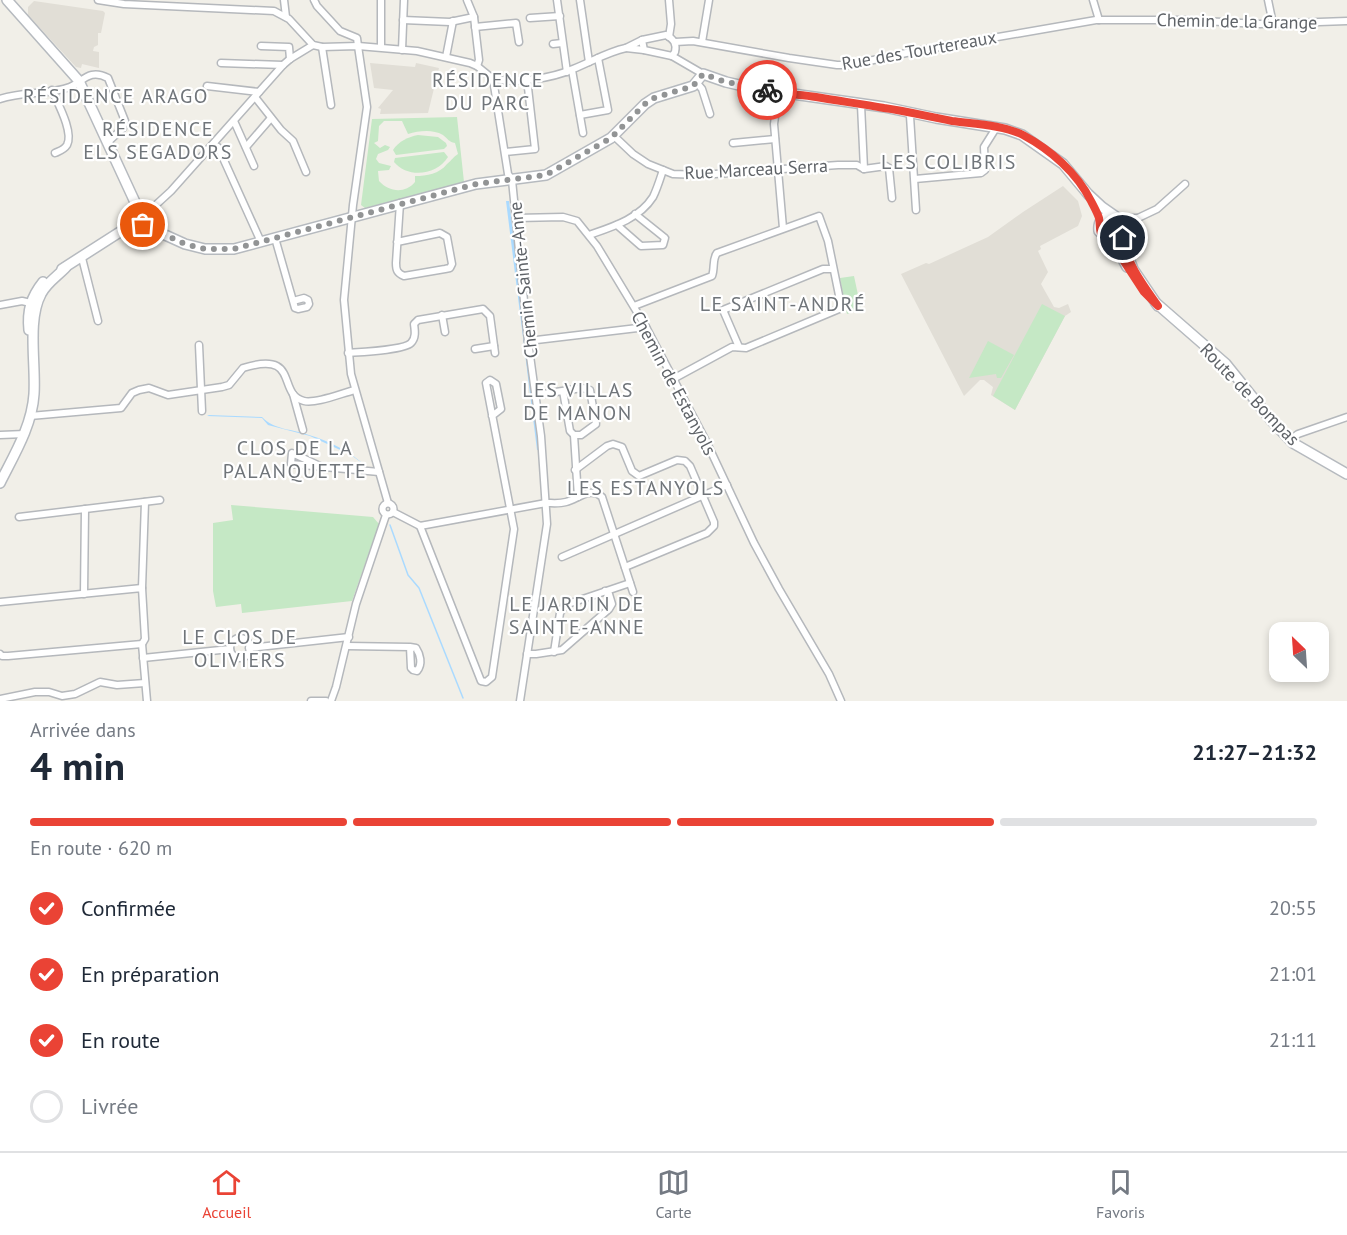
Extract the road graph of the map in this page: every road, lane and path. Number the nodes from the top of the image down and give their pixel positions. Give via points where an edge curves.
1 (98, 0) edge
2 (284, 0) edge
3 (314, 0) edge
4 (381, 0) edge
5 (404, 0) edge
6 (557, 0) edge
7 (580, 0) edge
8 (669, 0) edge
9 (709, 0) edge
10 (1093, 0) edge
11 (1268, 0) edge
12 (9, 1) edge
13 (470, 1) edge
14 (560, 16) junction
15 (474, 17) junction
16 (288, 18) junction
17 (530, 18) dead end
18 (403, 20) junction
19 (1099, 20) junction
20 (1127, 20) joint
21 (453, 21) junction
22 (1347, 21) edge
23 (1273, 24) junction
24 (475, 27) junction
25 (669, 37) junction
26 (642, 40) junction
27 (519, 42) dead end
28 (675, 42) junction
29 (702, 42) junction
30 (562, 43) junction
31 (553, 44) dead end
32 (314, 45) junction
33 (261, 46) dead end
34 (358, 46) junction
35 (322, 47) junction
36 (381, 47) junction
37 (626, 48) junction
38 (402, 50) junction
39 (644, 50) junction
40 (672, 56) junction
41 (446, 57) junction
42 (598, 58) junction
43 (290, 59) junction
44 (221, 63) dead end
45 (589, 63) junction
46 (283, 65) junction
47 (477, 66) junction
48 (570, 71) junction
49 (703, 74) junction
50 (493, 79) junction
51 (527, 79) junction
52 (79, 81) junction
53 (696, 82) junction
54 (207, 86) dead end
55 (51, 90) junction
56 (257, 94) junction
57 (778, 94) junction
58 (0, 99) edge
59 (331, 105) dead end
60 (861, 105) junction
61 (908, 112) junction
62 (710, 114) dead end
63 (580, 115) junction
64 (271, 118) junction
65 (234, 121) junction
66 (996, 128) junction
67 (583, 133) dead end
68 (614, 136) junction
69 (775, 139) junction
70 (108, 142) junction
71 (733, 143) dead end
72 (213, 144) junction
73 (246, 147) junction
74 (505, 152) junction
75 (55, 153) dead end
76 (254, 166) dead end
77 (778, 169) junction
78 (864, 169) junction
79 (663, 170) junction
80 (306, 172) dead end
81 (915, 179) junction
82 (512, 180) junction
83 (1185, 184) dead end
84 (1088, 194) junction
85 (892, 198) dead end
86 (400, 203) junction
87 (916, 210) dead end
88 (635, 214) junction
89 (1115, 216) junction
90 (143, 218) junction
91 (352, 218) junction
92 (516, 218) junction
93 (1138, 218) junction
94 (1100, 222) junction
95 (617, 225) junction
96 (783, 228) junction
97 (1123, 231) junction
98 (589, 235) junction
99 (275, 238) junction
100 (1110, 240) junction
101 (261, 242) junction
102 (398, 242) junction
103 (82, 258) junction
104 (832, 269) junction
105 (293, 301) dead end
106 (34, 304) junction
107 (0, 305) edge
108 (634, 306) junction
109 (1158, 306) junction
110 (442, 315) junction
111 (98, 321) dead end
112 (646, 327) junction
113 (445, 332) dead end
114 (528, 341) junction
115 (199, 345) dead end
116 (739, 347) junction
117 (475, 349) dead end
118 (348, 353) junction
119 (673, 379) junction
120 (201, 390) junction
121 (355, 390) junction
122 (563, 391) junction
123 (292, 392) junction
124 (536, 395) junction
125 (202, 411) dead end
126 (30, 416) junction
127 (492, 416) junction
128 (1347, 417) edge
129 (303, 430) dead end
130 (25, 434) junction
131 (0, 435) edge
132 (574, 435) junction
133 (1290, 440) junction
134 (320, 466) dead end
135 (576, 470) junction
136 (379, 472) junction
137 (1347, 474) edge
138 (0, 483) edge
139 (727, 485) junction
140 (703, 495) junction
141 (578, 497) junction
142 (160, 501) dead end
143 (145, 502) junction
144 (388, 503) junction
145 (546, 503) junction
146 (85, 509) junction
147 (511, 510) junction
148 (393, 512) junction
149 (386, 515) junction
150 (19, 517) dead end
151 (420, 526) junction
152 (614, 533) junction
153 (562, 557) dead end
154 (625, 567) junction
155 (630, 583) junction
156 (142, 588) junction
157 (605, 591) junction
158 (633, 592) dead end
159 (84, 594) junction
160 (0, 602) edge
161 (349, 637) junction
162 (142, 644) junction
163 (347, 646) junction
164 (410, 647) dead end
165 (249, 648) junction
166 (230, 649) junction
167 (554, 652) junction
168 (0, 654) edge
169 (527, 654) junction
170 (144, 658) junction
171 (145, 683) junction
172 (0, 699) edge
173 (147, 701) edge
174 (311, 701) edge
175 (326, 701) edge
176 (331, 701) edge
177 (520, 701) edge
178 (841, 701) edge

1 - 16 street via 265,10
2 - 16 street
3 - 34 street via 340,31 357,38
4 - 36 street
5 - 18 street
6 - 14 street
7 - 45 street
8 - 25 street
9 - 29 street
10 - 19 street
11 - 23 street
12 - 52 main road
13 - 15 street
14 - 17 street
14 - 30 street
15 - 21 street
15 - 24 street
16 - 32 street
18 - 21 street
18 - 38 street
19 - 20 street, Rue des Tourtereaux
19 - 29 street, Rue des Tourtereaux via 850,65
20 - 23 street, Chemin de la Grange
21 - 41 street
22 - 23 street, Chemin de la Grange
24 - 27 street via 516,23
24 - 47 street
25 - 26 street
25 - 28 street
26 - 37 street
26 - 39 street
28 - 29 street, Rue des Tourtereaux
28 - 40 street
30 - 31 street
30 - 48 street
32 - 35 street
32 - 43 street
33 - 43 street via 289,47
34 - 35 street
34 - 36 street
34 - 91 street via 367,107
35 - 59 street
36 - 38 street
37 - 39 street
37 - 42 street
38 - 41 street
39 - 40 street
40 - 49 street
41 - 47 street
42 - 45 street
42 - 63 street via 608,110
43 - 46 street
44 - 46 street
45 - 48 street
46 - 56 street
47 - 50 street
48 - 51 street
48 - 63 street
49 - 53 main road
49 - 57 main road
50 - 51 street
50 - 74 street, Chemin Sainte-Anne
51 - 74 street via 535,149
52 - 55 street via 71,87
52 - 70 main road
52 - 70 street via 85,76 108,78 125,121
53 - 62 street
53 - 68 main road via 654,98
54 - 56 street
55 - 58 street
55 - 75 street via 66,120 68,141 63,150
56 - 64 street
56 - 65 street
57 - 60 main road
57 - 69 street
60 - 61 main road
60 - 78 street
61 - 66 main road
61 - 81 street
63 - 67 street
64 - 73 street
64 - 80 street via 293,141
65 - 72 street
65 - 73 street
66 - 81 street via 984,147 986,166 981,173
66 - 84 main road via 1022,135 1053,155
68 - 79 street, Rue Marceau Serra via 641,159
68 - 82 main road via 552,172
69 - 71 street
69 - 77 street
70 - 90 main road
72 - 90 street
72 - 101 street via 218,147
73 - 76 street
74 - 82 street, Chemin Sainte-Anne
77 - 78 street, Rue Marceau Serra via 838,165
77 - 79 street, Rue Marceau Serra via 701,176
77 - 96 street
78 - 85 street via 889,168
79 - 88 street via 652,197
81 - 87 street
82 - 86 main road via 476,184
82 - 92 street, Chemin Sainte-Anne
83 - 93 street via 1157,209
84 - 89 main road
84 - 94 main road
86 - 91 main road
86 - 102 street
88 - 95 street
88 - 95 street via 665,238 663,245 641,246
89 - 93 street
89 - 94 main road
89 - 97 main road
90 - 101 main road via 165,234 205,249 234,249
90 - 103 main road
91 - 99 main road
91 - 118 street via 344,300
92 - 98 street, Chemin de Estanyols via 563,217 576,221
92 - 114 street, Chemin Sainte-Anne
93 - 97 street
94 - 100 main road via 1101,235
95 - 98 street
96 - 104 street via 819,216
96 - 108 street via 717,253 712,276
97 - 100 main road
97 - 109 main road, Route de Bompas via 1124,246 1134,269
98 - 108 street, Chemin de Estanyols
99 - 101 main road
99 - 105 street
100 - 109 main road, Route de Bompas via 1144,292
102 - 102 street via 398,274 445,269 452,264 445,234
103 - 106 main road via 43,282 34,293
103 - 111 street
104 - 116 street via 839,310 746,348
104 - 116 street via 823,269 723,310
106 - 107 street via 22,301
106 - 126 main road via 29,325 34,394
108 - 112 street, Chemin de Estanyols
109 - 133 main road, Route de Bompas via 1226,364
110 - 113 street
110 - 117 street via 483,309 490,316 495,349
110 - 118 street via 416,321 410,345
112 - 114 street
112 - 119 street, Chemin de Estanyols
114 - 124 street, Chemin Sainte-Anne
115 - 120 street
116 - 119 street via 732,347
118 - 121 street
119 - 139 street, Chemin de Estanyols
120 - 123 street via 229,385 243,368 272,364 282,369
120 - 125 street
120 - 126 street via 168,394 149,388 132,393 121,408
121 - 123 street via 311,401 302,401
121 - 136 street
122 - 124 street
122 - 132 street
122 - 132 street via 590,390 596,424 581,435
123 - 129 street
124 - 145 street, Chemin Sainte-Anne
126 - 130 main road
127 - 127 street via 501,404 496,384 490,380 486,382
127 - 147 street
128 - 133 street
130 - 131 street
130 - 138 main road
132 - 135 street
133 - 137 main road, Route de Bompas
134 - 136 street
135 - 140 street via 607,446 618,444 632,471 639,476 685,460
135 - 141 street
136 - 144 street
139 - 140 street
139 - 178 street, Chemin de Estanyols
140 - 152 street
140 - 154 street via 714,522 711,530
141 - 145 street
141 - 152 street via 591,492 599,494
142 - 143 street
143 - 146 street
143 - 156 street
144 - 148 street
144 - 149 street via 382,508
145 - 147 street
145 - 169 street, Chemin Sainte-Anne via 545,543
146 - 150 street
146 - 159 street
147 - 151 street
147 - 151 street via 514,529 492,677 486,682 481,681
148 - 149 street
148 - 151 street
149 - 161 street
152 - 153 street
152 - 154 street
154 - 155 street
155 - 157 street
155 - 158 street
156 - 159 street
156 - 162 street
157 - 167 street via 565,605 560,613
157 - 167 street via 612,604 609,609 562,650
159 - 160 street
161 - 163 street
161 - 165 street
162 - 168 street
162 - 170 street
163 - 164 street
163 - 176 street
165 - 166 street via 248,654 239,658
165 - 166 street via 245,640 239,639
166 - 170 street
167 - 169 street
169 - 177 street, Chemin Sainte-Anne
170 - 171 street
171 - 172 street via 100,682 75,694 35,692
171 - 173 street
174 - 175 street

